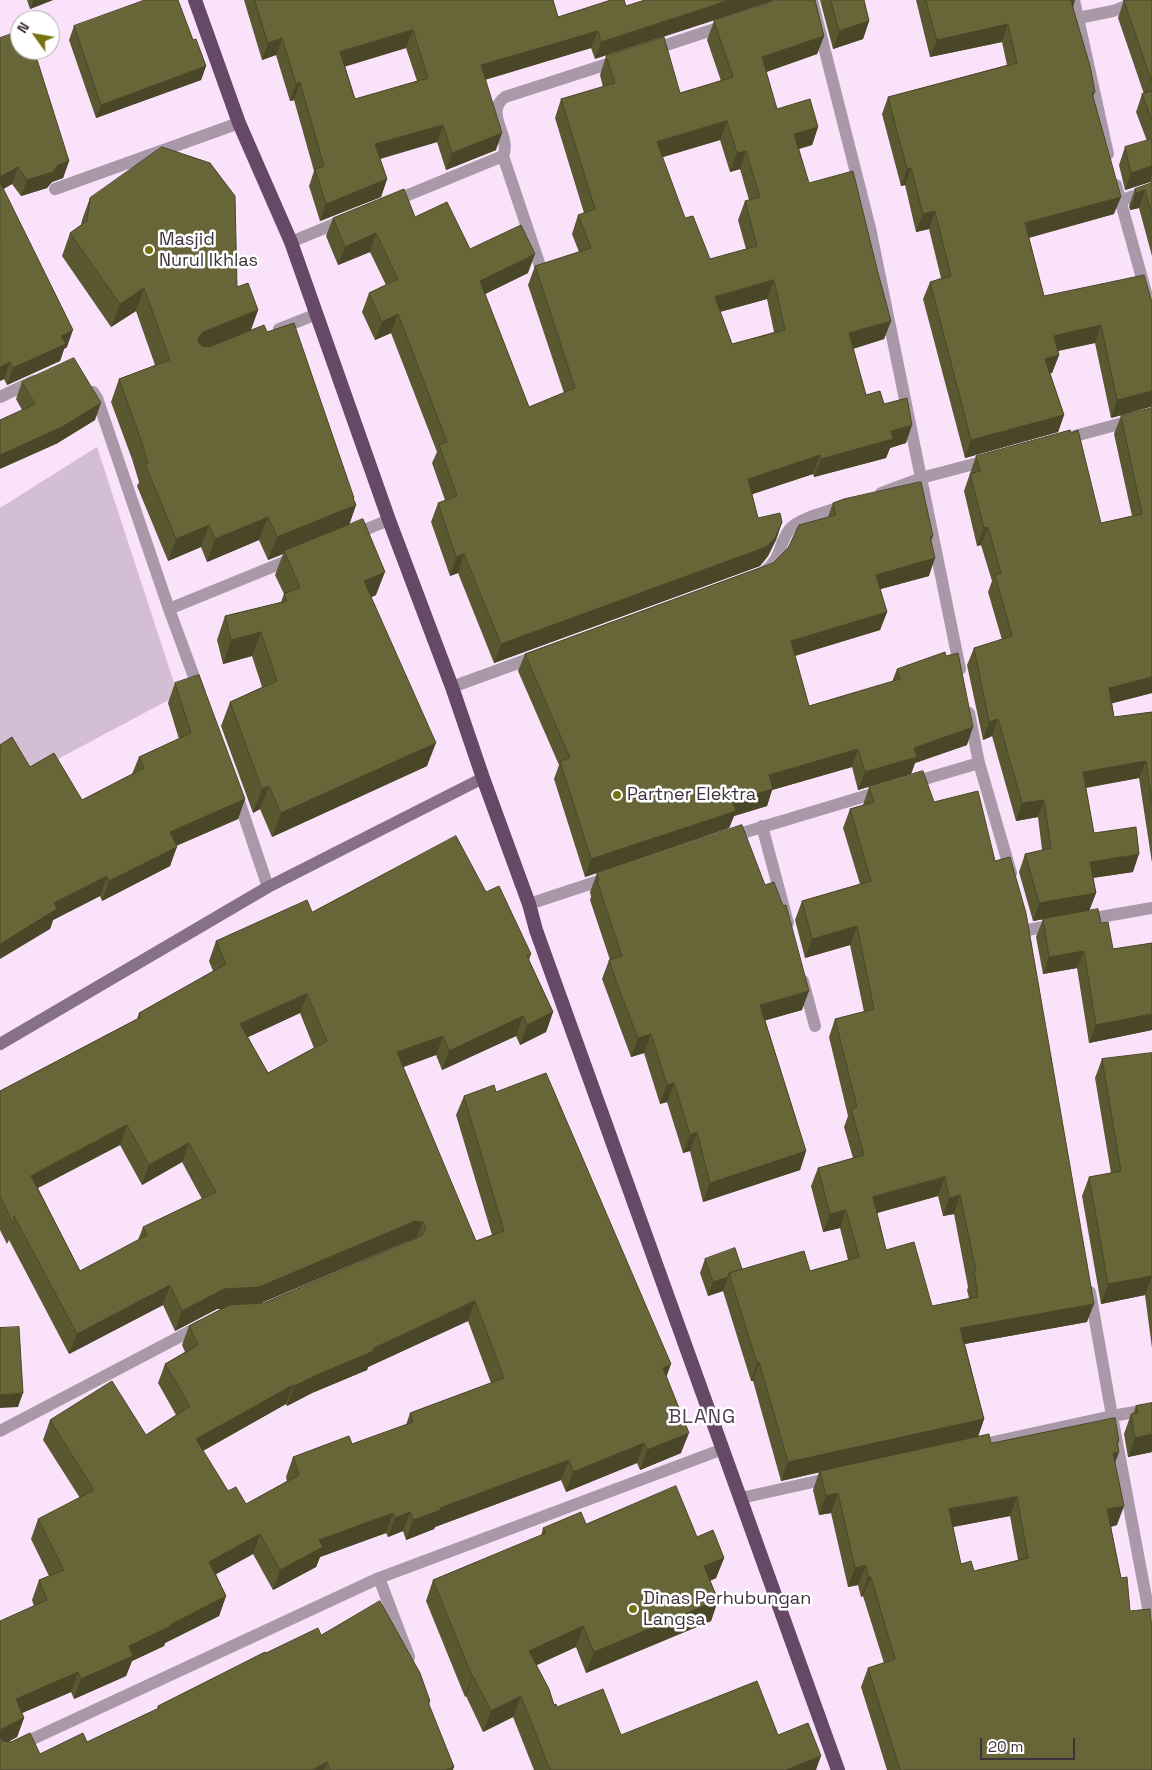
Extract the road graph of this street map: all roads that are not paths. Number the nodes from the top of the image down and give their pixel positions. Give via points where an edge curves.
1 (195, 0) edge
2 (812, 0) edge
3 (1074, 0) edge
4 (1142, 0) edge
5 (1078, 18) junction
6 (738, 21) edge
7 (239, 123) junction
8 (503, 156) junction
9 (55, 189) edge
10 (1152, 190) edge
11 (1120, 201) junction
12 (380, 206) edge
13 (353, 217) edge
14 (291, 242) junction
15 (540, 266) edge
16 (317, 314) junction
17 (1152, 314) edge
18 (271, 333) edge
19 (49, 374) edge
20 (88, 384) edge
21 (0, 397) edge
22 (1152, 415) edge
23 (1056, 441) edge
24 (998, 457) edge
25 (921, 478) junction
26 (389, 520) junction
27 (343, 539) edge
28 (306, 554) edge
29 (754, 576) edge
30 (169, 609) junction
31 (553, 650) edge
32 (962, 677) edge
33 (452, 687) junction
34 (966, 696) edge
35 (203, 702) edge
36 (979, 763) junction
37 (231, 776) edge
38 (483, 778) junction
39 (762, 826) junction
40 (716, 841) edge
41 (622, 873) edge
42 (1014, 883) edge
43 (268, 887) junction
44 (529, 904) junction
45 (1152, 908) edge
46 (790, 930) edge
47 (1027, 930) edge
48 (800, 968) edge
49 (815, 1026) dead end
50 (0, 1044) edge
51 (1088, 1280) edge
52 (210, 1321) edge
53 (1152, 1410) edge
54 (1112, 1416) junction
55 (0, 1431) edge
56 (965, 1448) edge
57 (723, 1449) junction
58 (848, 1474) edge
59 (741, 1498) junction
60 (379, 1578) junction
61 (1152, 1629) edge
62 (414, 1670) edge
63 (0, 1754) edge
64 (838, 1770) edge

1 - 7 highway
2 - 25 street via 870,228
3 - 5 street
4 - 5 street via 1113,11
5 - 11 street
6 - 8 street via 505,97 496,113 504,144
7 - 9 street
7 - 14 highway
8 - 12 street
8 - 15 street
10 - 11 street
11 - 17 street
13 - 14 street
14 - 16 highway
16 - 18 street
16 - 26 highway
19 - 21 street
20 - 30 street via 97,398
22 - 23 street
24 - 25 street
25 - 29 street via 799,522 790,529 773,566
25 - 32 street
26 - 27 street
26 - 33 highway
28 - 30 street
30 - 35 street
31 - 33 street
33 - 38 highway
34 - 36 street
36 - 39 street
36 - 42 street
37 - 43 street
38 - 43 main road
38 - 44 highway
39 - 40 street
39 - 46 street
41 - 44 street
43 - 50 main road
44 - 57 highway
45 - 47 street
48 - 49 street
51 - 54 street
52 - 55 street
53 - 54 street
54 - 56 street
54 - 61 street
57 - 59 highway
57 - 60 street
58 - 59 street
59 - 64 highway
60 - 62 street
60 - 63 street

